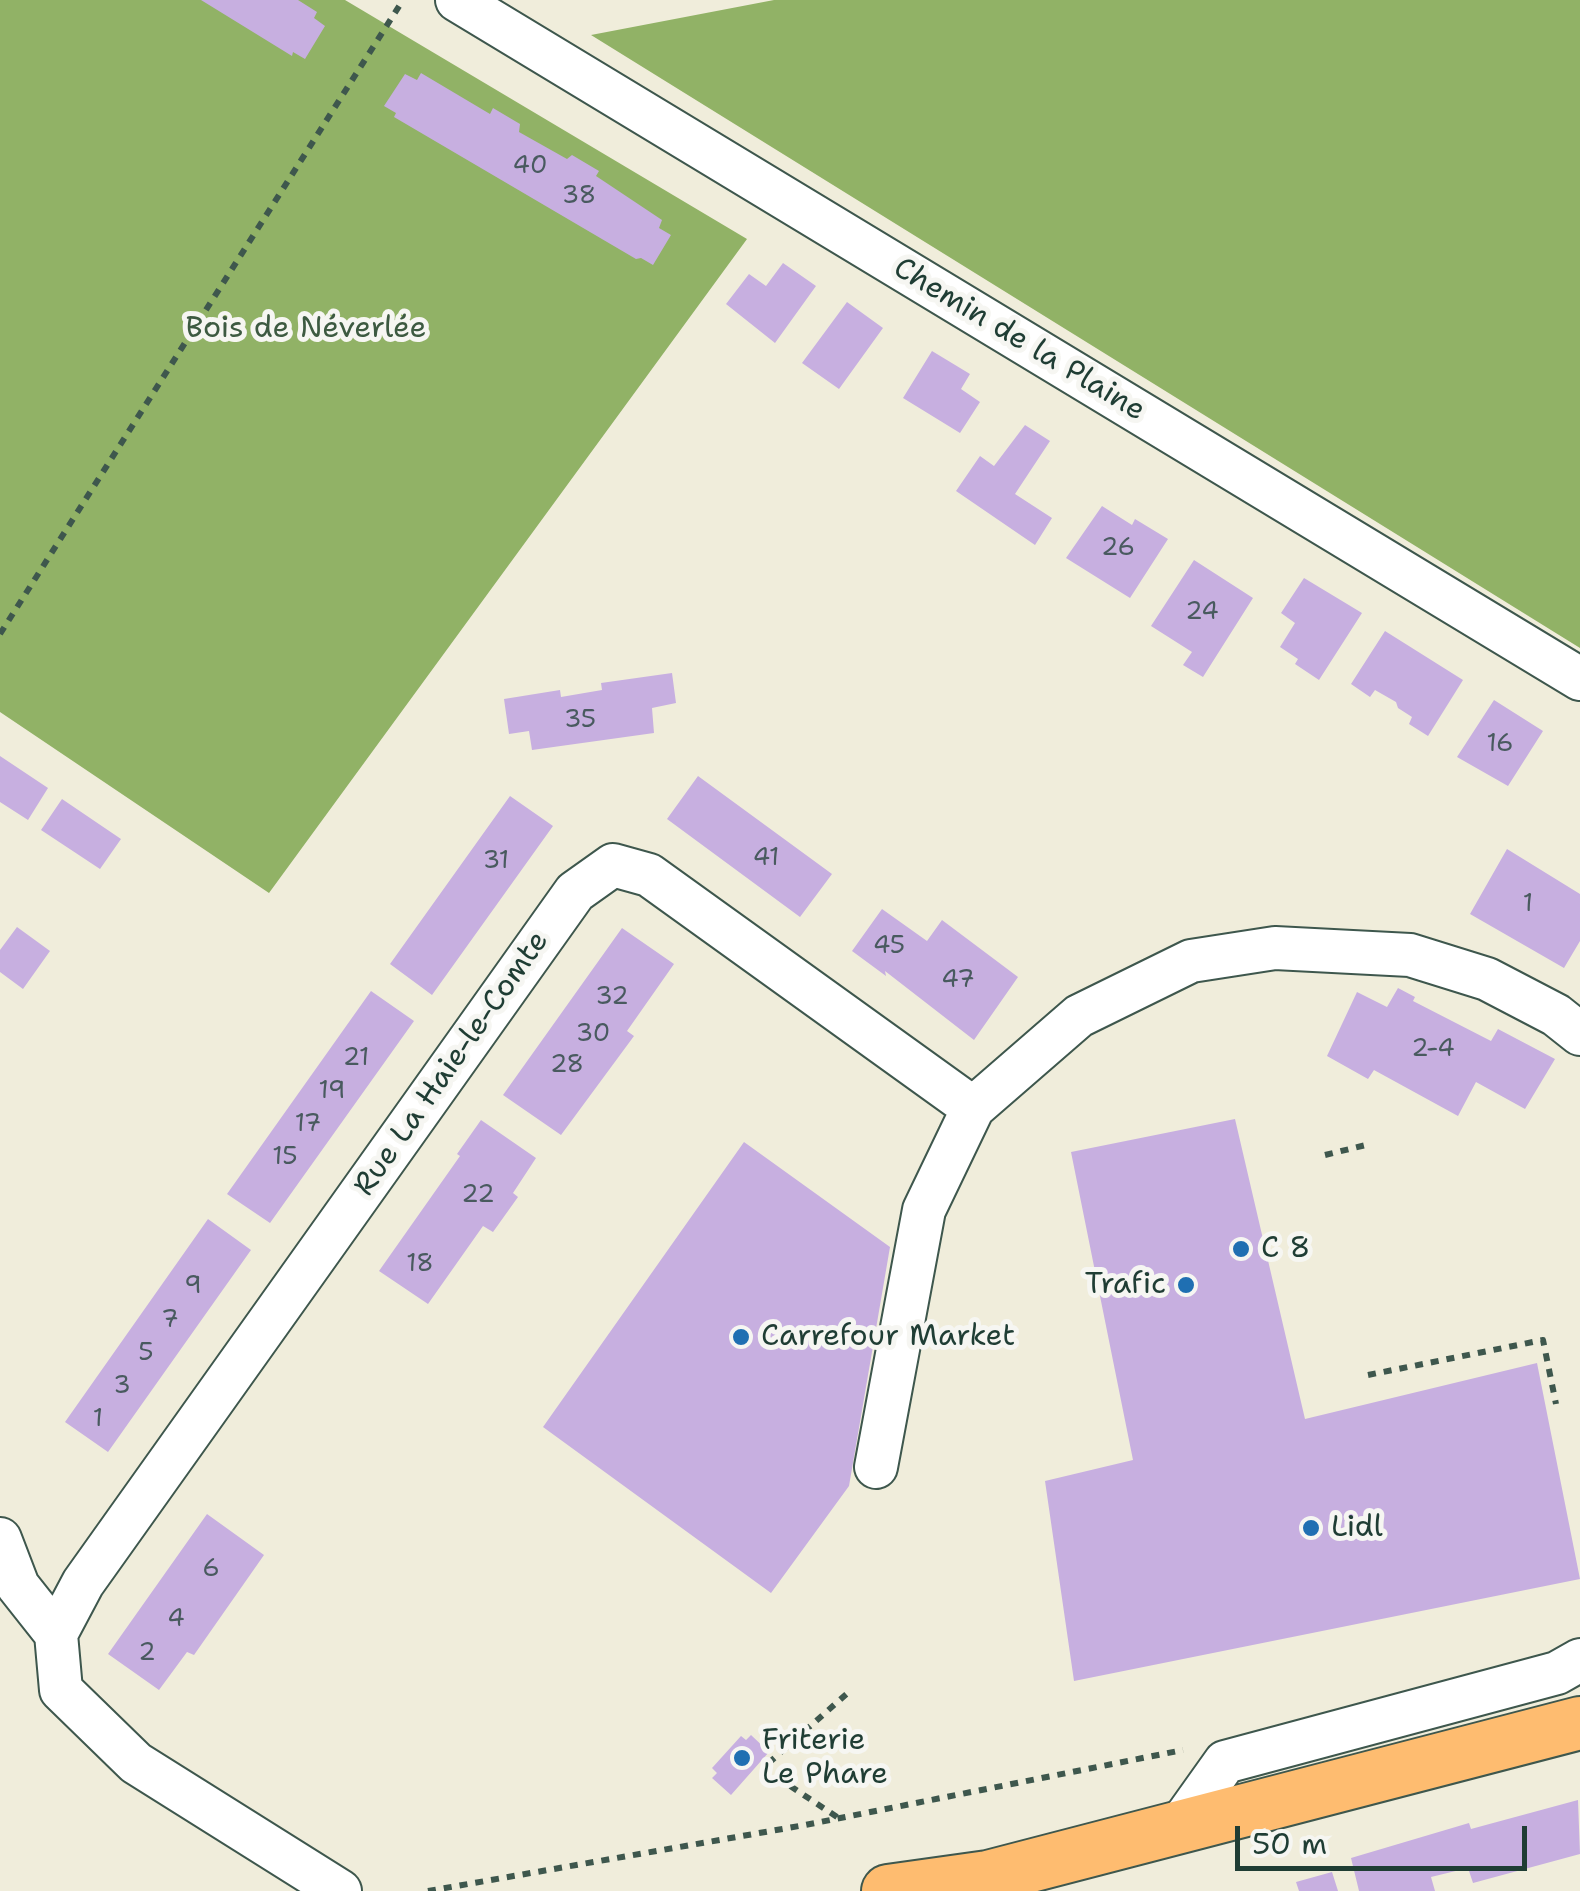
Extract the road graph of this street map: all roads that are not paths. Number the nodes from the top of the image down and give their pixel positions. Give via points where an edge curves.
1 (457, 0) edge
2 (1580, 679) edge
3 (1580, 1034) edge
4 (973, 1108) junction
5 (876, 1466) dead end
6 (0, 1539) edge
7 (56, 1634) junction
8 (1580, 1660) edge
9 (1580, 1723) edge
10 (1178, 1828) junction
11 (976, 1884) edge
12 (340, 1891) edge
13 (888, 1891) edge

1 - 2 street, Chemin de la Plaine
3 - 4 street via 1486,979 1410,955 1276,948 1190,961 1079,1016
4 - 5 street via 924,1210
4 - 7 street, Rue La Haie-le-Comte via 649,875 612,865 575,892 83,1583
6 - 7 street via 18,1586
7 - 12 street via 61,1690 136,1762
8 - 10 street via 1557,1674 1225,1762
9 - 10 main road
10 - 11 main road
11 - 13 main road

